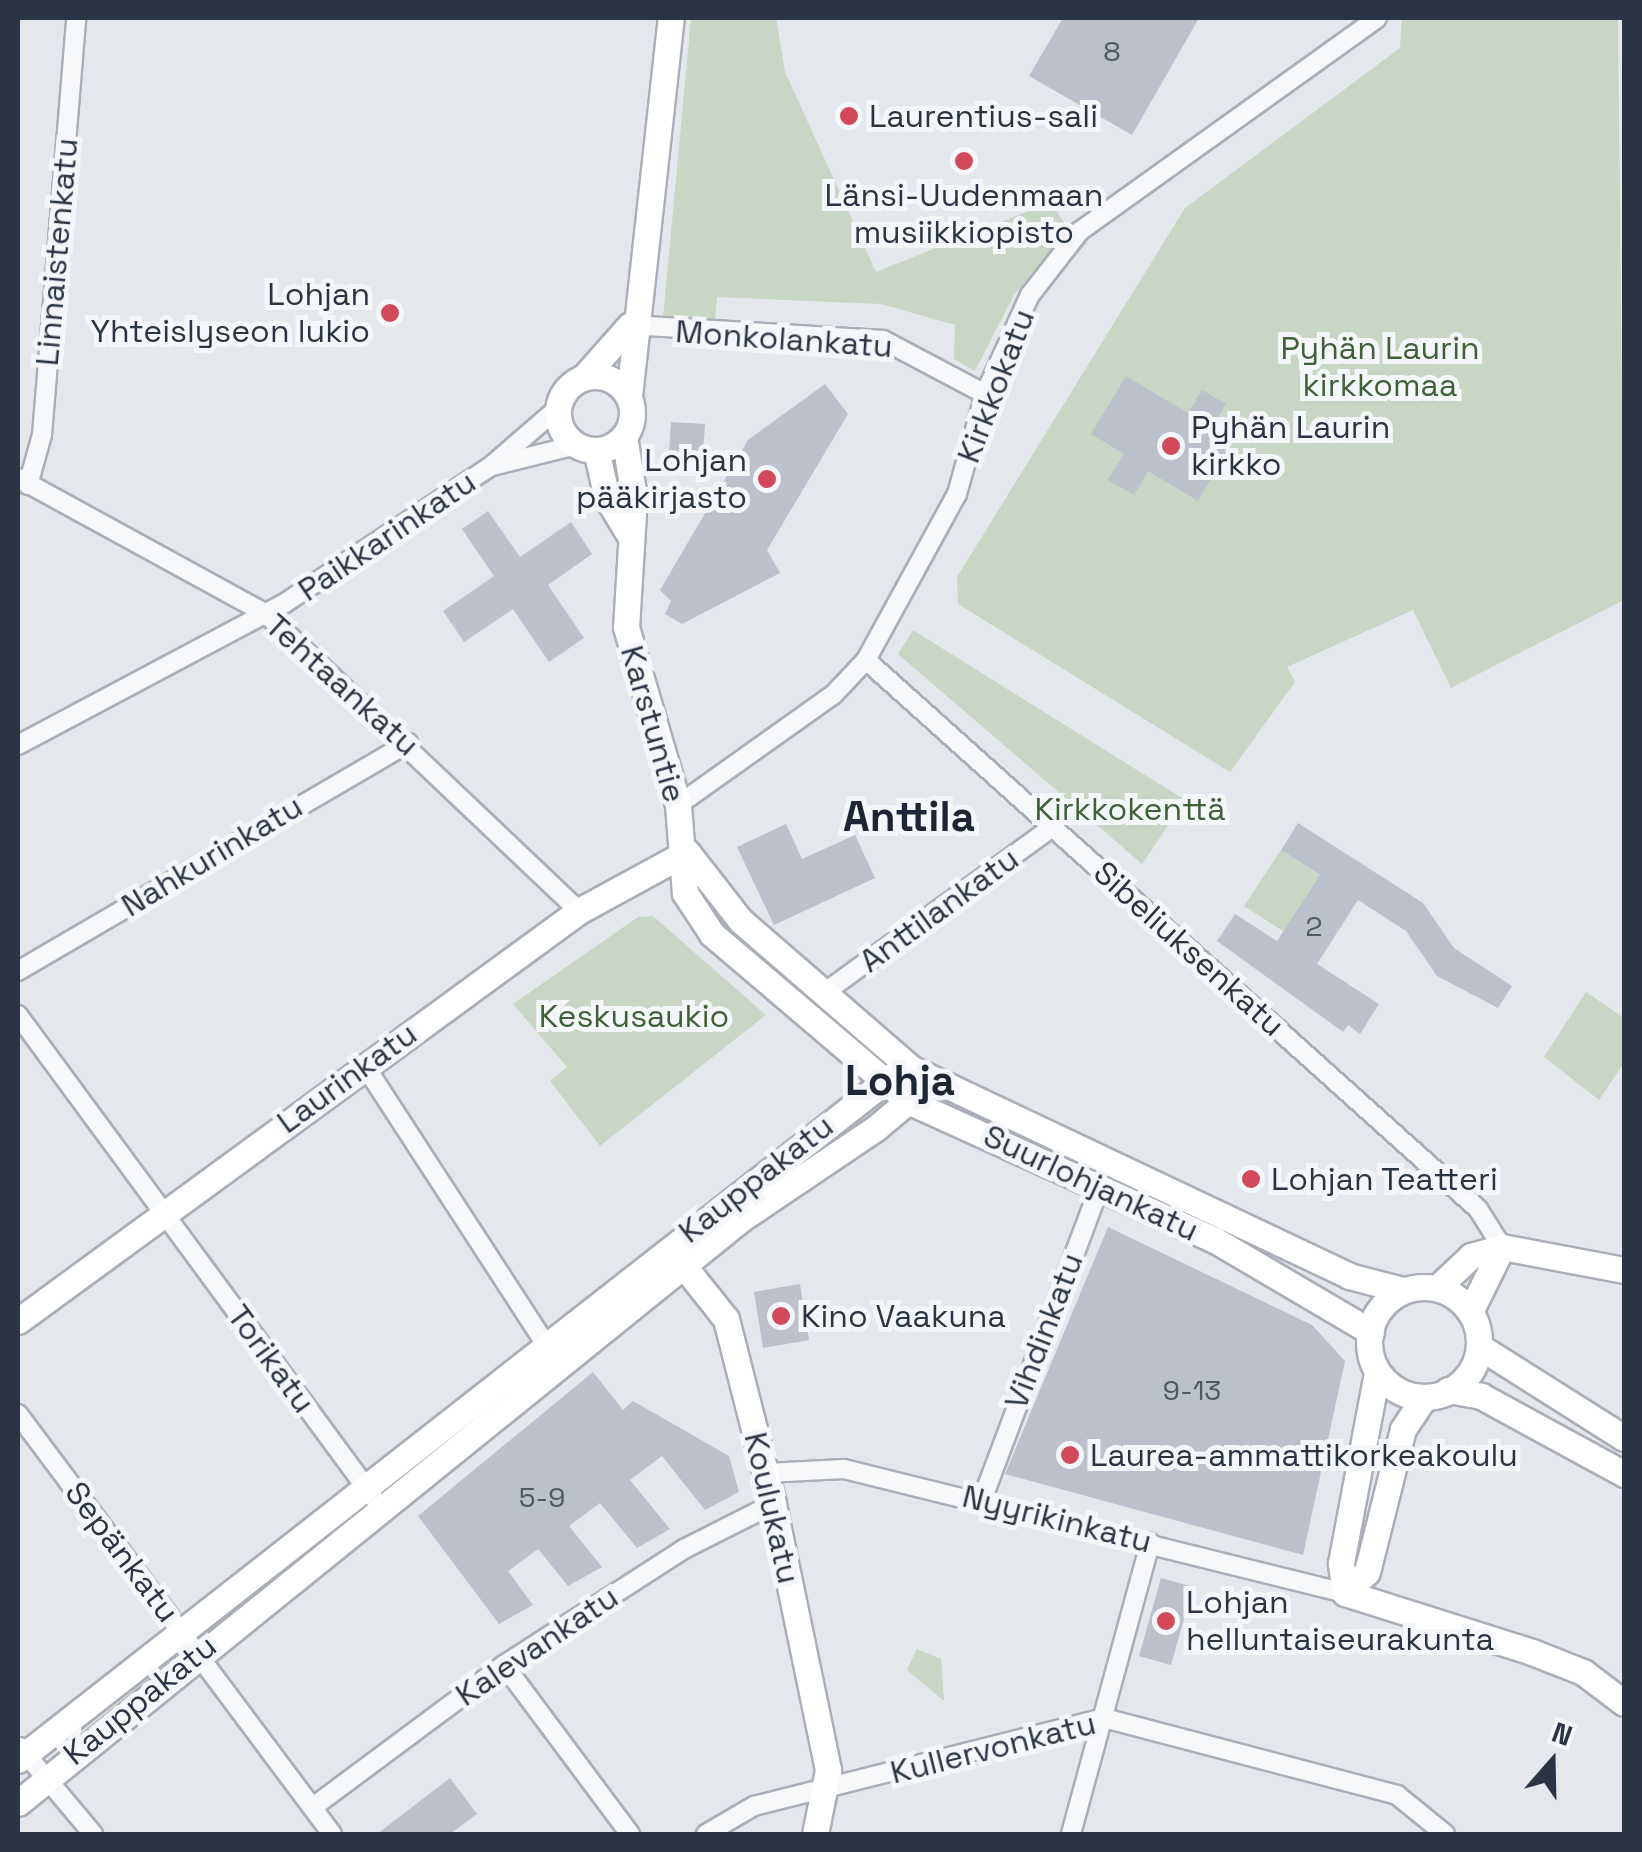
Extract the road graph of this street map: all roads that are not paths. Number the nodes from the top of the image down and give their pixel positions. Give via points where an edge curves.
1 (76, 18) edge
2 (670, 18) edge
3 (1376, 18) edge
4 (630, 325) junction
5 (584, 377) junction
6 (985, 394) junction
7 (628, 396) junction
8 (558, 408) junction
9 (624, 436) junction
10 (586, 447) junction
11 (492, 466) junction
12 (23, 482) edge
13 (630, 536) junction
14 (265, 614) junction
15 (866, 660) junction
16 (408, 743) junction
17 (18, 746) edge
18 (678, 805) junction
19 (1054, 826) junction
20 (687, 852) junction
21 (579, 911) junction
22 (18, 971) edge
23 (824, 992) junction
24 (18, 1014) edge
25 (365, 1066) junction
26 (912, 1069) junction
27 (878, 1079) junction
28 (908, 1101) junction
29 (1100, 1186) junction
30 (163, 1212) junction
31 (1502, 1247) junction
32 (670, 1248) junction
33 (688, 1270) junction
34 (1624, 1270) edge
35 (1436, 1288) junction
36 (1399, 1289) junction
37 (1470, 1312) junction
38 (18, 1321) edge
39 (1371, 1332) junction
40 (545, 1344) junction
41 (1480, 1347) junction
42 (561, 1367) junction
43 (1377, 1373) junction
44 (1436, 1394) junction
45 (18, 1414) edge
46 (1624, 1438) edge
47 (766, 1473) junction
48 (1624, 1474) edge
49 (364, 1484) junction
50 (982, 1500) junction
51 (773, 1504) junction
52 (380, 1506) junction
53 (1150, 1542) junction
54 (1345, 1594) junction
55 (180, 1630) junction
56 (198, 1653) junction
57 (504, 1665) junction
58 (1624, 1703) edge
59 (1104, 1718) junction
60 (20, 1752) edge
61 (47, 1776) junction
62 (829, 1788) junction
63 (18, 1803) edge
64 (313, 1806) junction
65 (94, 1834) edge
66 (332, 1834) edge
67 (630, 1834) edge
68 (706, 1834) edge
69 (816, 1834) edge
70 (1071, 1834) edge
71 (1445, 1834) edge

1 - 12 street, Linnaistenkatu via 42,435
2 - 4 main road
3 - 6 street, Kirkkokatu via 1080,231 1030,295
4 - 5 main road
4 - 6 street, Monkolankatu via 883,340
4 - 7 main road
5 - 7 main road via 605,377
5 - 8 main road
6 - 15 street, Kirkkokatu via 956,494
7 - 9 main road
8 - 10 main road
8 - 11 street, Paikkarinkatu
9 - 10 main road
9 - 13 main road, Karstuntie
10 - 11 street, Paikkarinkatu
10 - 13 main road
11 - 14 street, Paikkarinkatu
12 - 14 street, Tehtaankatu
13 - 18 main road, Karstuntie via 626,628
14 - 16 street, Tehtaankatu
14 - 17 street, Paikkarinkatu
15 - 18 street via 833,695
15 - 19 street, Sibeliuksenkatu
16 - 21 street, Tehtaankatu
16 - 22 street, Nahkurinkatu
18 - 20 main road, Karstuntie
19 - 23 street, Anttilankatu
19 - 31 street, Sibeliuksenkatu via 1478,1209
20 - 21 main road, Laurinkatu
20 - 23 main road, Suurlohjankatu via 741,921
20 - 27 main road, Suurlohjankatu via 684,893 712,934
21 - 25 main road, Laurinkatu
23 - 26 main road, Suurlohjankatu
24 - 30 street
25 - 30 main road, Laurinkatu
25 - 40 street
26 - 27 main road, Kauppakatu
26 - 28 main road
26 - 36 main road, Suurlohjankatu via 1349,1276
27 - 28 main road, Suurlohjankatu
27 - 32 main road, Kauppakatu
28 - 29 main road, Suurlohjankatu
28 - 33 main road, Kauppakatu via 741,1219
29 - 39 main road, Suurlohjankatu via 1316,1292
29 - 50 street, Vihdinkatu
30 - 38 main road, Laurinkatu
30 - 49 street, Torikatu
31 - 34 main road
31 - 35 main road via 1471,1256
31 - 37 main road
32 - 33 main road, Koulukatu
32 - 40 main road, Kauppakatu
33 - 42 main road, Kauppakatu
33 - 47 main road, Koulukatu via 726,1319
35 - 36 main road
35 - 37 main road
36 - 39 main road
37 - 41 main road
39 - 43 main road
40 - 42 street
40 - 49 main road, Kauppakatu
41 - 44 main road
41 - 46 main road
42 - 52 main road, Kauppakatu
43 - 44 main road via 1395,1391
43 - 54 main road via 1341,1563
44 - 48 main road via 1491,1401
44 - 54 main road via 1403,1429 1367,1572
45 - 55 street, Sepänkatu
47 - 50 street, Nyyrikinkatu via 828,1467
47 - 51 main road, Koulukatu
49 - 52 street, Torikatu
49 - 55 main road, Kauppakatu
50 - 53 street, Nyyrikinkatu
51 - 57 street, Kalevankatu
51 - 62 main road, Koulukatu
52 - 56 main road, Kauppakatu
53 - 54 street, Nyyrikinkatu
53 - 59 street
54 - 58 main road via 1532,1652 1583,1672
55 - 56 street, Sepänkatu
55 - 60 main road, Kauppakatu
56 - 61 main road, Kauppakatu
56 - 64 street, Sepänkatu
57 - 64 street, Kalevankatu
57 - 67 street
59 - 62 street, Kullervonkatu
59 - 70 street
59 - 71 street, Kullervonkatu via 1398,1795
60 - 61 street
61 - 63 main road, Kauppakatu
61 - 65 street
62 - 68 street, Kullervonkatu via 754,1806
62 - 69 main road
64 - 66 street, Sepänkatu

